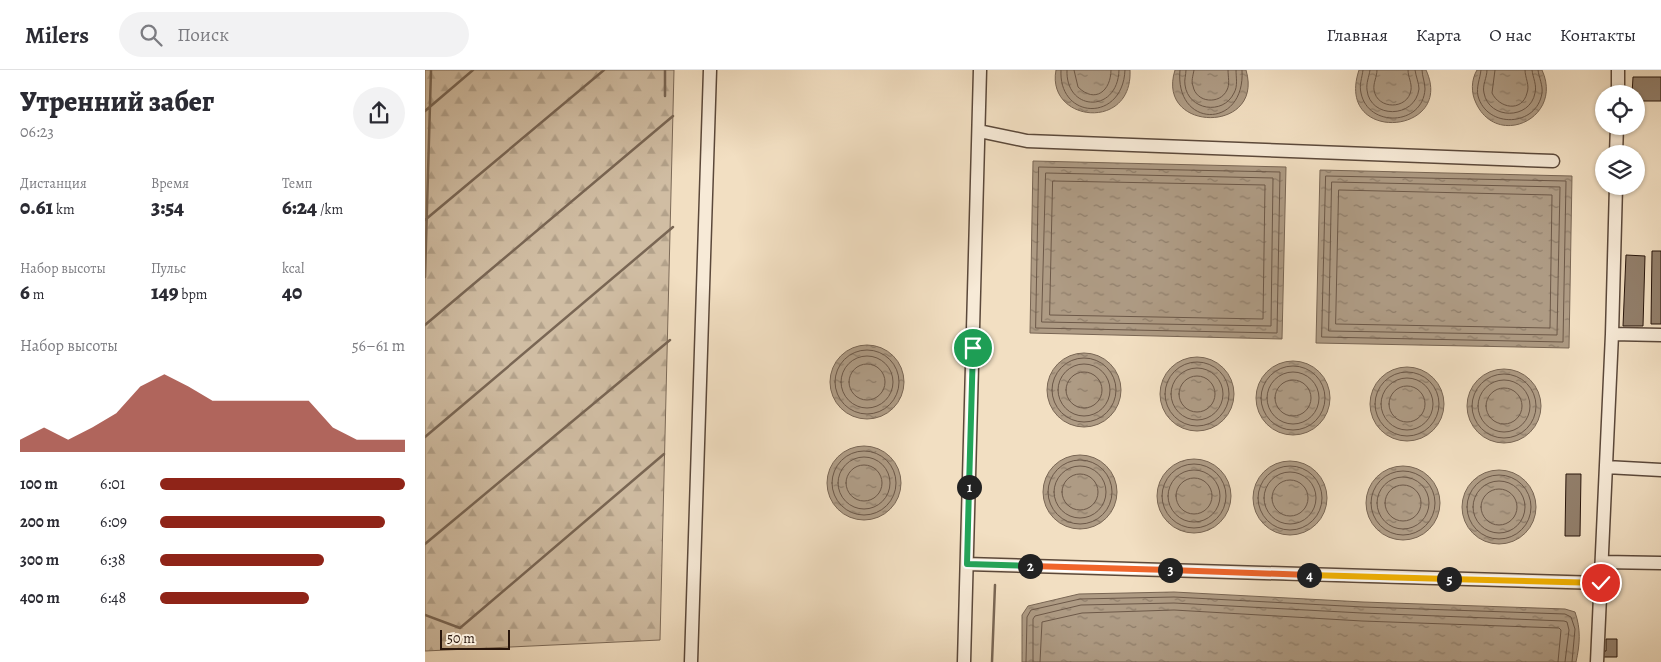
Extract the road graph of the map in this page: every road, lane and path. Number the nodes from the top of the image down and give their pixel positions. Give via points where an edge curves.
1 (710, 70) edge
2 (980, 70) edge
3 (1618, 70) edge
4 (1618, 85) edge
5 (979, 131) junction
6 (1553, 161) dead end
7 (1616, 195) edge
8 (1612, 334) junction
9 (1661, 335) edge
10 (1606, 467) junction
11 (1661, 470) edge
12 (1603, 562) junction
13 (1661, 563) edge
14 (967, 564) junction
15 (1601, 583) junction
16 (691, 662) edge
17 (963, 662) edge
18 (1597, 662) edge

1 - 16 lane
2 - 5 lane
3 - 4 lane
5 - 6 lane via 1027,141
5 - 14 lane
7 - 8 lane
8 - 9 lane
8 - 10 lane
10 - 11 lane
10 - 12 lane
12 - 13 lane
12 - 15 lane
14 - 15 lane
14 - 17 lane
15 - 18 lane

